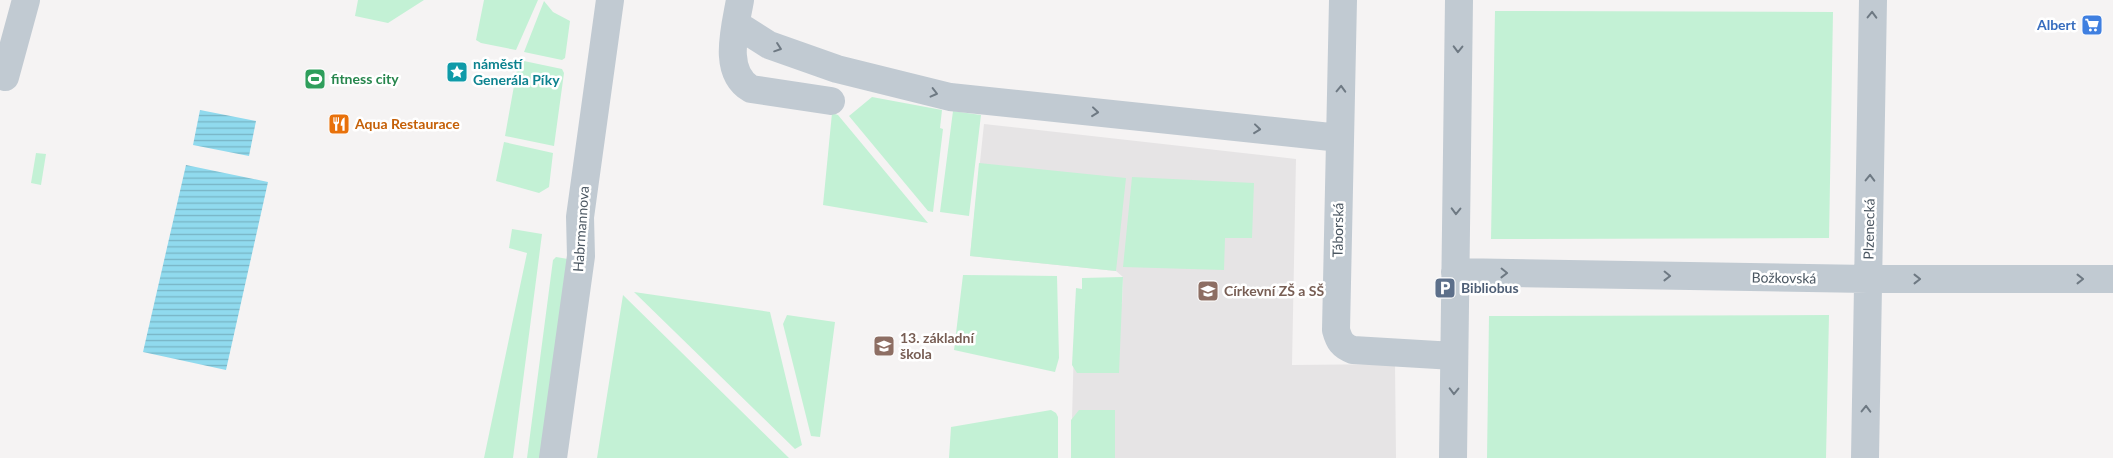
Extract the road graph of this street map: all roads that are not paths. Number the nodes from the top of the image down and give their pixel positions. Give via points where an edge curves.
1 (26, 0) edge
2 (610, 0) edge
3 (1343, 0) edge
4 (1459, 0) edge
5 (1873, 0) edge
6 (738, 12) edge
7 (5, 77) dead end
8 (831, 101) dead end
9 (1340, 138) junction
10 (1455, 272) junction
11 (1868, 279) junction
12 (2113, 279) edge
13 (1454, 356) junction
14 (553, 458) edge
15 (1453, 458) edge
16 (1866, 458) edge

1 - 7 street
2 - 14 street, Habrmannova via 580,217 581,256
9 -> 3 street, Táborská
4 -> 10 street
11 -> 5 street, Plzenecká
6 - 8 street via 733,63 742,83 752,89
6 -> 9 street via 769,45 837,69 950,97
9 - 13 street, Táborská via 1338,339 1353,350
10 -> 11 street, Božkovská
10 - 13 street
11 -> 12 street, Božkovská
16 -> 11 street, Plzenecká
13 -> 15 street

